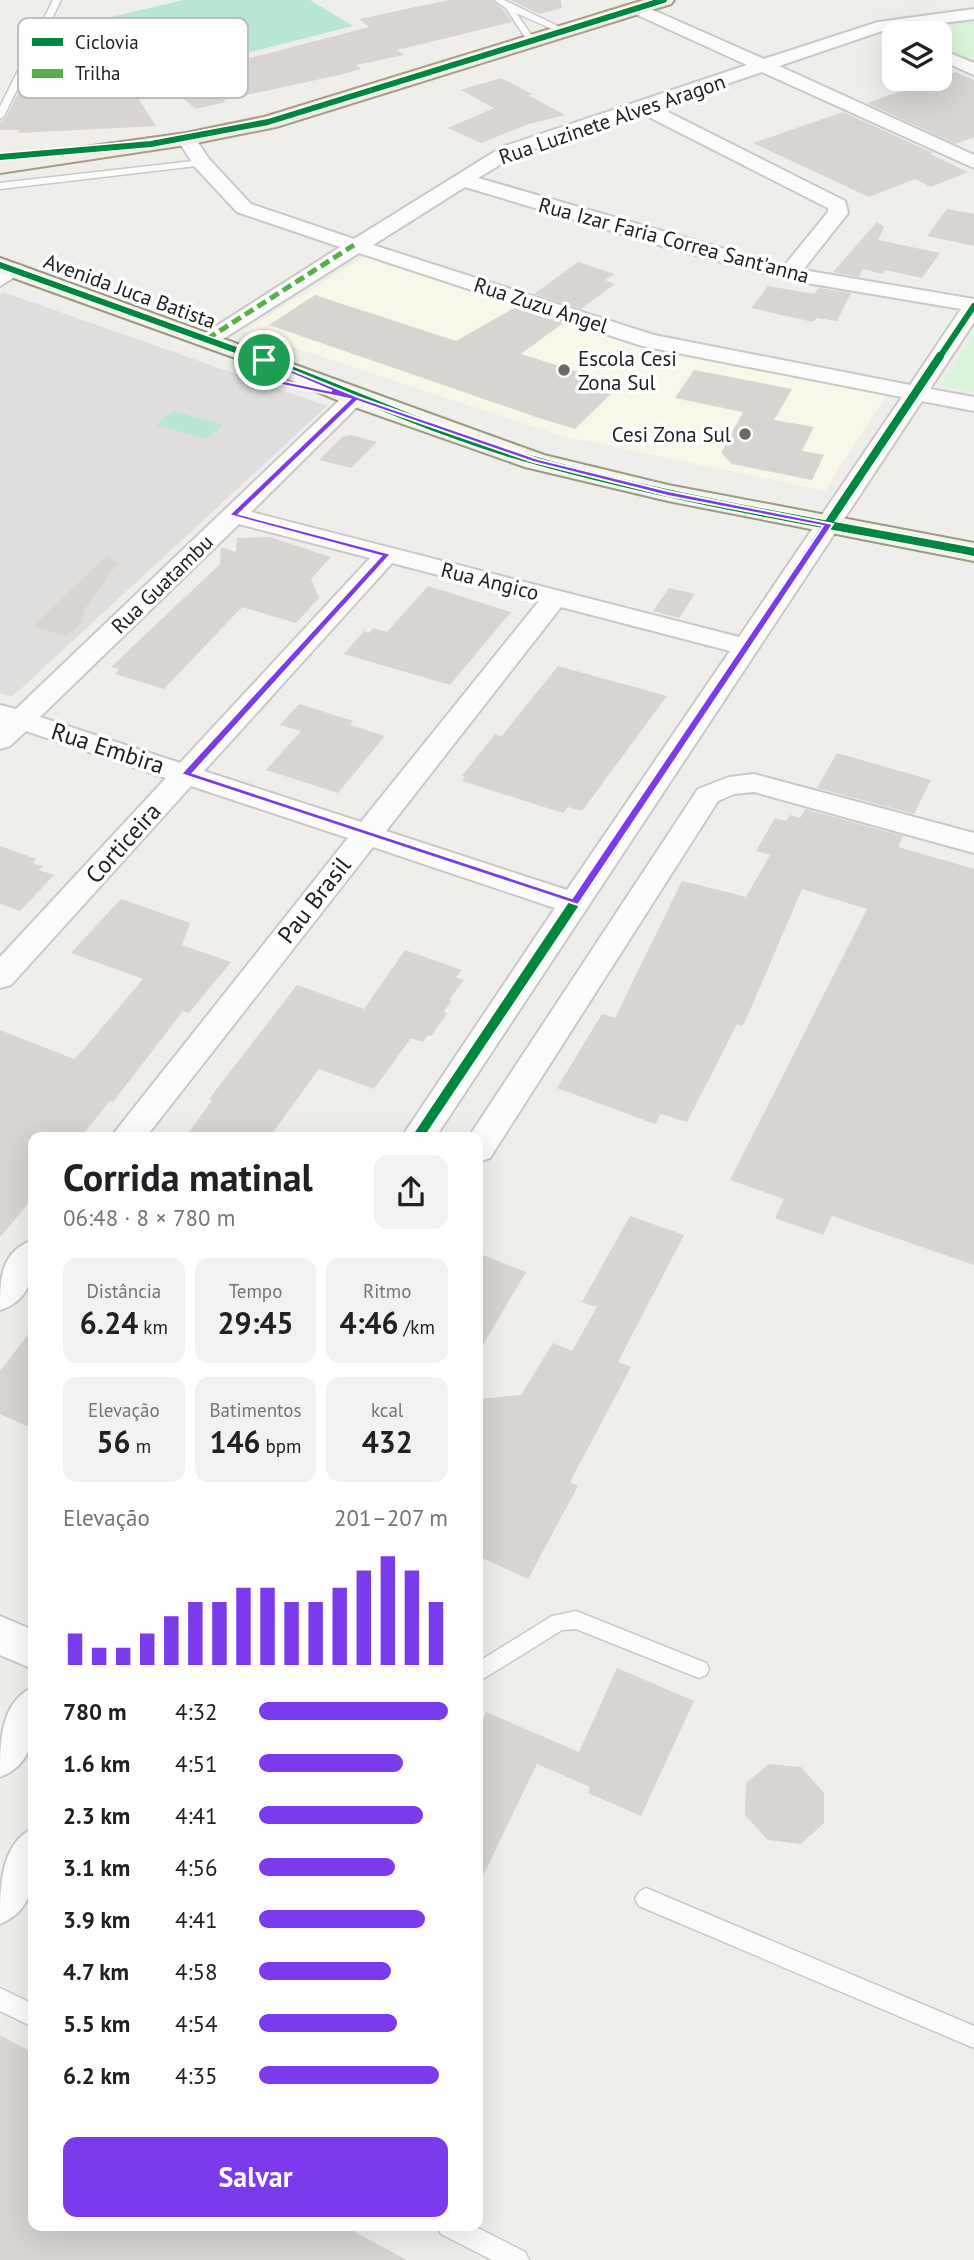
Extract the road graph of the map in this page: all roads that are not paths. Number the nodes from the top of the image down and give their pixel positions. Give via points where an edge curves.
1 (57, 0) edge
2 (498, 0) edge
3 (663, 0) edge
4 (508, 7) junction
5 (638, 8) junction
6 (974, 14) edge
7 (48, 18) edge
8 (914, 21) edge
9 (564, 31) junction
10 (882, 31) edge
11 (531, 40) junction
12 (952, 59) edge
13 (764, 66) junction
14 (974, 69) edge
15 (18, 79) edge
16 (644, 107) junction
17 (0, 116) edge
18 (186, 139) junction
19 (151, 144) junction
20 (110, 149) junction
21 (0, 157) edge
22 (974, 162) edge
23 (202, 163) junction
24 (0, 166) edge
25 (163, 168) junction
26 (460, 179) junction
27 (0, 186) edge
28 (354, 245) junction
29 (789, 274) junction
30 (4, 276) edge
31 (974, 306) edge
32 (207, 339) junction
33 (264, 360) junction
34 (243, 375) junction
35 (916, 394) junction
36 (355, 398) junction
37 (974, 404) edge
38 (234, 515) junction
39 (828, 524) junction
40 (974, 552) edge
41 (387, 554) junction
42 (555, 598) junction
43 (746, 648) junction
44 (11, 716) edge
45 (0, 740) edge
46 (186, 774) junction
47 (368, 834) junction
48 (974, 843) edge
49 (574, 903) junction
50 (0, 977) edge
51 (131, 1132) edge
52 (420, 1132) edge
53 (483, 1141) edge
54 (28, 1260) edge
55 (0, 1296) edge
56 (0, 1634) edge
57 (28, 1648) edge
58 (699, 1669) dead end
59 (483, 1670) edge
60 (28, 1715) edge
61 (0, 1757) edge
62 (28, 1858) edge
63 (646, 1899) dead end
64 (0, 1902) edge
65 (0, 1999) edge
66 (28, 2013) edge
67 (974, 2037) edge
68 (459, 2231) edge
69 (517, 2260) edge

1 - 7 lane
2 - 4 lane
3 - 5 main road
4 - 9 lane
4 - 11 lane
5 - 9 main road
5 - 13 street
6 - 8 street, Rua Luzinete Alves Aragon
9 - 11 main road
10 - 13 street, Rua Luzinete Alves Aragon
11 - 18 main road via 268,122
12 - 14 street
13 - 16 street, Rua Luzinete Alves Aragon
13 - 22 street
15 - 17 lane
16 - 26 street, Rua Luzinete Alves Aragon via 509,151
16 - 29 street via 838,205 838,213
18 - 19 main road
18 - 23 street, Rua Zuzu Angel
19 - 20 main road
19 - 25 lane
20 - 21 main road
20 - 24 main road
23 - 25 lane
23 - 28 street, Rua Zuzu Angel via 244,208
25 - 27 lane
26 - 28 street, Rua Luzinete Alves Aragon
26 - 29 street, Rua Izar Faria Correa Sant'anna
28 - 32 street, Rua Luzinete Alves Aragon
28 - 35 street, Rua Zuzu Angel via 650,341
29 - 31 street, Rua Izar Faria Correa Sant'anna
30 - 32 main road, Avenida Juca Batista
30 - 34 main road, Avenida Juca Batista
31 - 35 street
32 - 33 main road, Avenida Juca Batista
33 - 34 main road via 270,365 268,370
33 - 36 main road, Avenida Juca Batista
34 - 36 main road, Avenida Juca Batista
35 - 37 street, Rua Zuzu Angel
35 - 39 street
36 - 38 street, Rua Guatambu
36 - 39 main road, Avenida Juca Batista via 536,461
38 - 41 street, Rua Angico
38 - 44 street, Rua Guatambu
39 - 40 main road, Avenida Juca Batista
39 - 43 street
41 - 42 street, Rua Angico
41 - 46 street, Corticeira
42 - 43 street, Rua Angico
42 - 47 street, Pau Brasil
43 - 49 street
44 - 45 street, Rua Guatambu
44 - 46 street, Rua Embira
46 - 47 street, Rua Embira
46 - 50 street, Corticeira
47 - 49 street, Rua Embira
47 - 51 street, Pau Brasil
48 - 53 street via 764,785 729,786 708,795
49 - 52 street
54 - 55 street
56 - 57 street
58 - 59 lane via 576,1620 559,1622
60 - 61 street
62 - 64 street
63 - 67 lane
65 - 66 lane
68 - 69 lane

